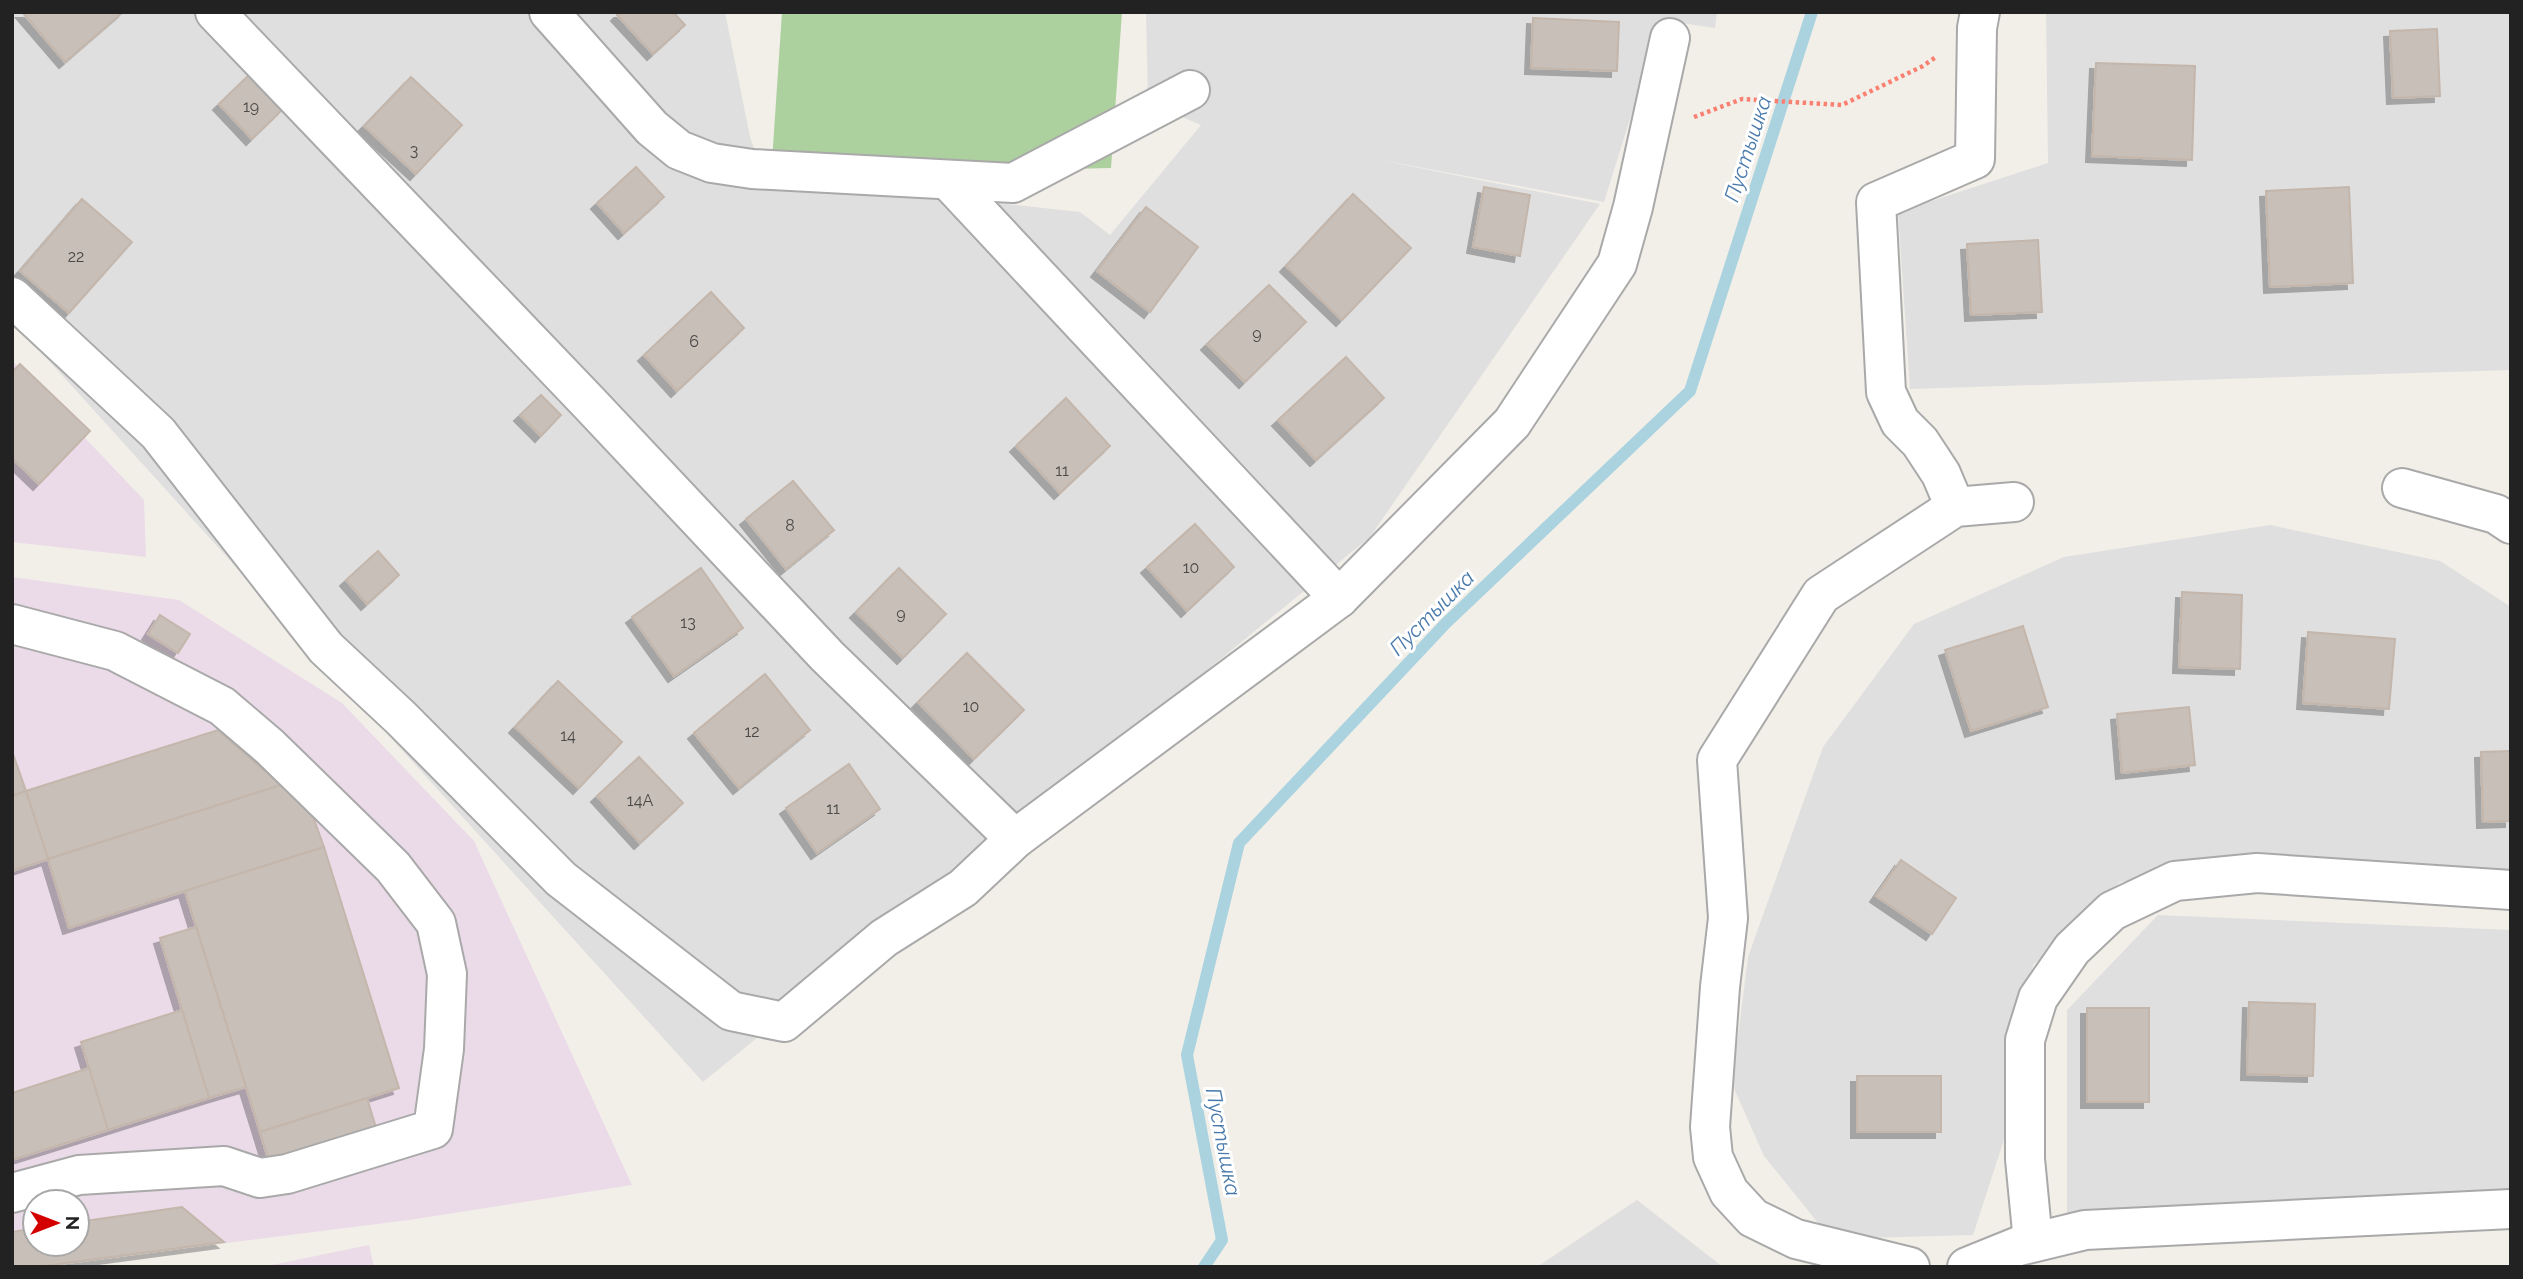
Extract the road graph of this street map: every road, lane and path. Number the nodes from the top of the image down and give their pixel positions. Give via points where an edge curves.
1 (215, 12) edge
2 (549, 12) edge
3 (1978, 20) edge
4 (1670, 38) dead end
5 (1190, 90) dead end
6 (1742, 99) dead end
7 (948, 180) junction
8 (12, 298) edge
9 (2402, 488) dead end
10 (2014, 502) dead end
11 (1955, 508) junction
12 (2511, 524) edge
13 (1339, 598) junction
14 (12, 624) edge
15 (1015, 839) junction
16 (2511, 890) edge
17 (12, 1193) edge
18 (2511, 1209) edge
19 (2033, 1242) junction
20 (1910, 1267) edge
21 (1967, 1267) edge

1 - 15 street via 827,656
2 - 7 street via 652,128 679,150 712,163 752,169
3 - 6 path via 1923,66 1842,104
3 - 11 street via 1975,159 1876,202 1886,393 1900,422 1941,474
4 - 13 street via 1617,264 1512,423
5 - 7 street via 1013,183
7 - 13 street
8 - 15 street via 158,433 326,648 561,879 732,1011 783,1022 884,938 963,888
9 - 12 street via 2496,514
10 - 11 street
11 - 20 street via 1821,595 1717,760 1728,918 1710,1127 1713,1157 1729,1192 1753,1218 1796,1239
13 - 15 street
14 - 17 street via 115,651 222,706 393,867 436,923 447,974 444,1049 433,1129 287,1174 260,1178 223,1166 79,1175
16 - 19 street via 2257,873 2175,881 2112,911 2072,949 2038,998 2025,1040 2025,1159
18 - 19 street via 2085,1230
19 - 21 street

